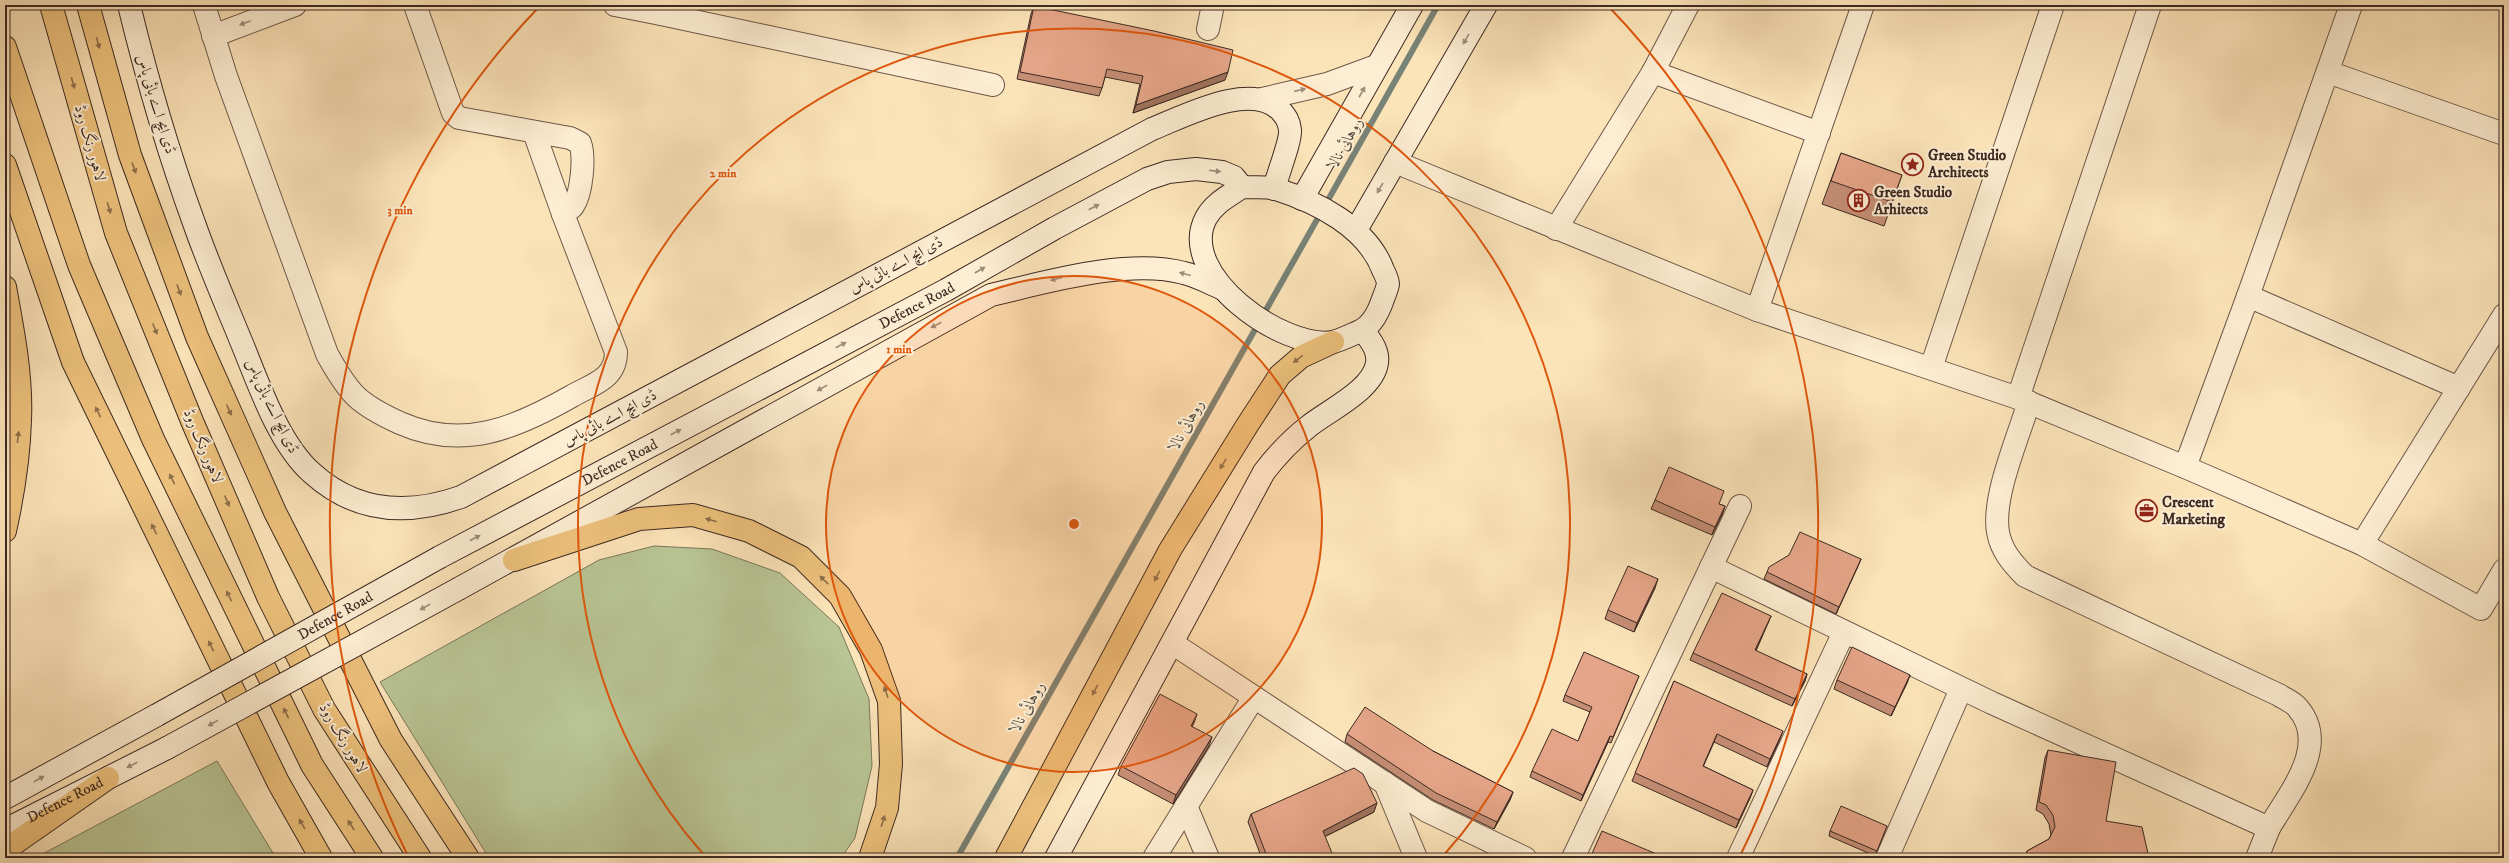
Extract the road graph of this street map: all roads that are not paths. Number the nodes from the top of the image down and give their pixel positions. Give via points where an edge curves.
1 (52, 5) edge
2 (88, 5) edge
3 (129, 5) edge
4 (204, 5) edge
5 (295, 5) edge
6 (415, 5) edge
7 (615, 5) edge
8 (1213, 5) edge
9 (1400, 5) edge
10 (1412, 5) edge
11 (1486, 5) edge
12 (1688, 5) edge
13 (1863, 5) edge
14 (2053, 5) edge
15 (2150, 5) edge
16 (2350, 5) edge
17 (662, 9) edge
18 (1208, 29) dead end
19 (1397, 30) junction
20 (213, 36) junction
21 (5, 47) edge
22 (1376, 66) junction
23 (1653, 72) junction
24 (2328, 72) junction
25 (993, 85) dead end
26 (1262, 99) junction
27 (534, 132) junction
28 (1819, 133) junction
29 (2504, 134) edge
30 (1395, 162) junction
31 (5, 165) edge
32 (1242, 187) junction
33 (1274, 189) junction
34 (1302, 199) junction
35 (563, 214) junction
36 (1556, 229) junction
37 (1356, 230) junction
38 (5, 287) edge
39 (1222, 288) junction
40 (2248, 296) junction
41 (1757, 310) junction
42 (2504, 315) edge
43 (1363, 330) junction
44 (1333, 342) junction
45 (1931, 368) junction
46 (2459, 388) junction
47 (2023, 400) junction
48 (2185, 467) junction
49 (1740, 506) dead end
50 (5, 531) edge
51 (2362, 544) junction
52 (514, 560) junction
53 (1711, 567) junction
54 (2504, 570) edge
55 (1844, 632) junction
56 (1172, 643) junction
57 (1961, 688) junction
58 (1254, 697) junction
59 (108, 778) junction
60 (1384, 783) junction
61 (5, 798) edge
62 (1186, 806) junction
63 (2269, 828) junction
64 (5, 830) edge
65 (5, 850) edge
66 (322, 858) edge
67 (372, 858) edge
68 (420, 858) edge
69 (468, 858) edge
70 (870, 858) edge
71 (1006, 858) edge
72 (1056, 858) edge
73 (1154, 858) edge
74 (1208, 858) edge
75 (1416, 858) edge
76 (1525, 858) edge
77 (1573, 858) edge
78 (1738, 858) edge
79 (1887, 858) edge
80 (2257, 858) edge

1 -> 68 highway, لاہور رنگ روڈ via 116,233 192,421 265,590 324,709
2 -> 69 highway via 130,155 200,344 275,512 391,740
3 - 26 street, ڈی ایچ اے بائی پاس via 148,83 194,223 253,370 282,433 296,456 311,473 334,490 356,501 380,508 408,510 436,506 461,497 1152,129 1213,105 1242,98
4 - 20 street
5 -> 20 street
6 - 27 street via 453,114 459,118
7 - 17 street
8 - 18 street
9 - 19 street
10 - 19 street
11 -> 30 street
12 - 23 street
13 - 28 street
14 - 45 street
15 - 47 street
16 - 24 street
17 - 25 street
19 - 22 street
20 - 35 street via 327,354 354,396 372,411 431,434 478,434 508,427 550,409 613,371 616,352
67 -> 21 highway via 312,765 153,439 79,265
26 -> 22 street via 1327,84
34 -> 22 street
23 - 28 street
23 - 36 street
24 - 29 street
24 - 40 street
26 - 33 street, ڈی ایچ اے بائی پاس via 1277,108 1288,119 1290,132
27 - 35 street
27 - 35 street via 570,138 580,143 584,154 577,196 573,206
28 - 41 street
30 - 36 street
30 -> 37 street
66 -> 31 highway via 278,782 73,362
32 - 33 street
32 - 39 street via 1216,204 1206,219 1201,238 1206,264
61 -> 32 street, Defence Road, bridge via 440,557 946,290 1147,179 1168,172 1196,169 1222,172 1234,177
33 - 34 street
34 - 37 street
36 - 41 street
37 - 43 street via 1378,256 1388,284 1379,311
50 -> 38 highway via 12,497 20,419 16,349
39 - 44 street via 1252,314 1282,331 1307,340
39 -> 52 street, Defence Road via 1184,273 1145,269 1082,273 991,295
40 - 46 street
40 - 48 street
41 - 45 street
42 - 46 street
43 - 44 street
43 - 56 street via 1376,349 1378,361 1375,372 1362,388 1309,425 1284,448 1264,472
44 -> 71 highway via 1301,357 1280,375 1248,424 1170,550
45 - 47 street
46 - 51 street
47 - 48 street
47 - 63 street via 1996,516 1998,534 2011,562 2025,576 2279,695 2296,706 2307,722 2311,738 2310,754
48 - 51 street
49 - 53 street
51 - 54 street via 2481,609
52 -> 59 street, Defence Road, bridge
70 -> 52 highway via 887,808 891,764 889,701 872,650 840,596 800,557 749,531 693,515 639,519
53 - 55 street
53 - 77 street
55 - 57 street
55 - 78 street
56 - 58 street
56 - 72 street
57 - 63 street
57 - 79 street
58 - 60 street
58 - 62 street
59 - 64 street, Defence Road
59 - 65 highway
60 - 75 street
60 - 76 street via 1427,811
62 - 73 street
62 - 74 street
63 - 80 street

